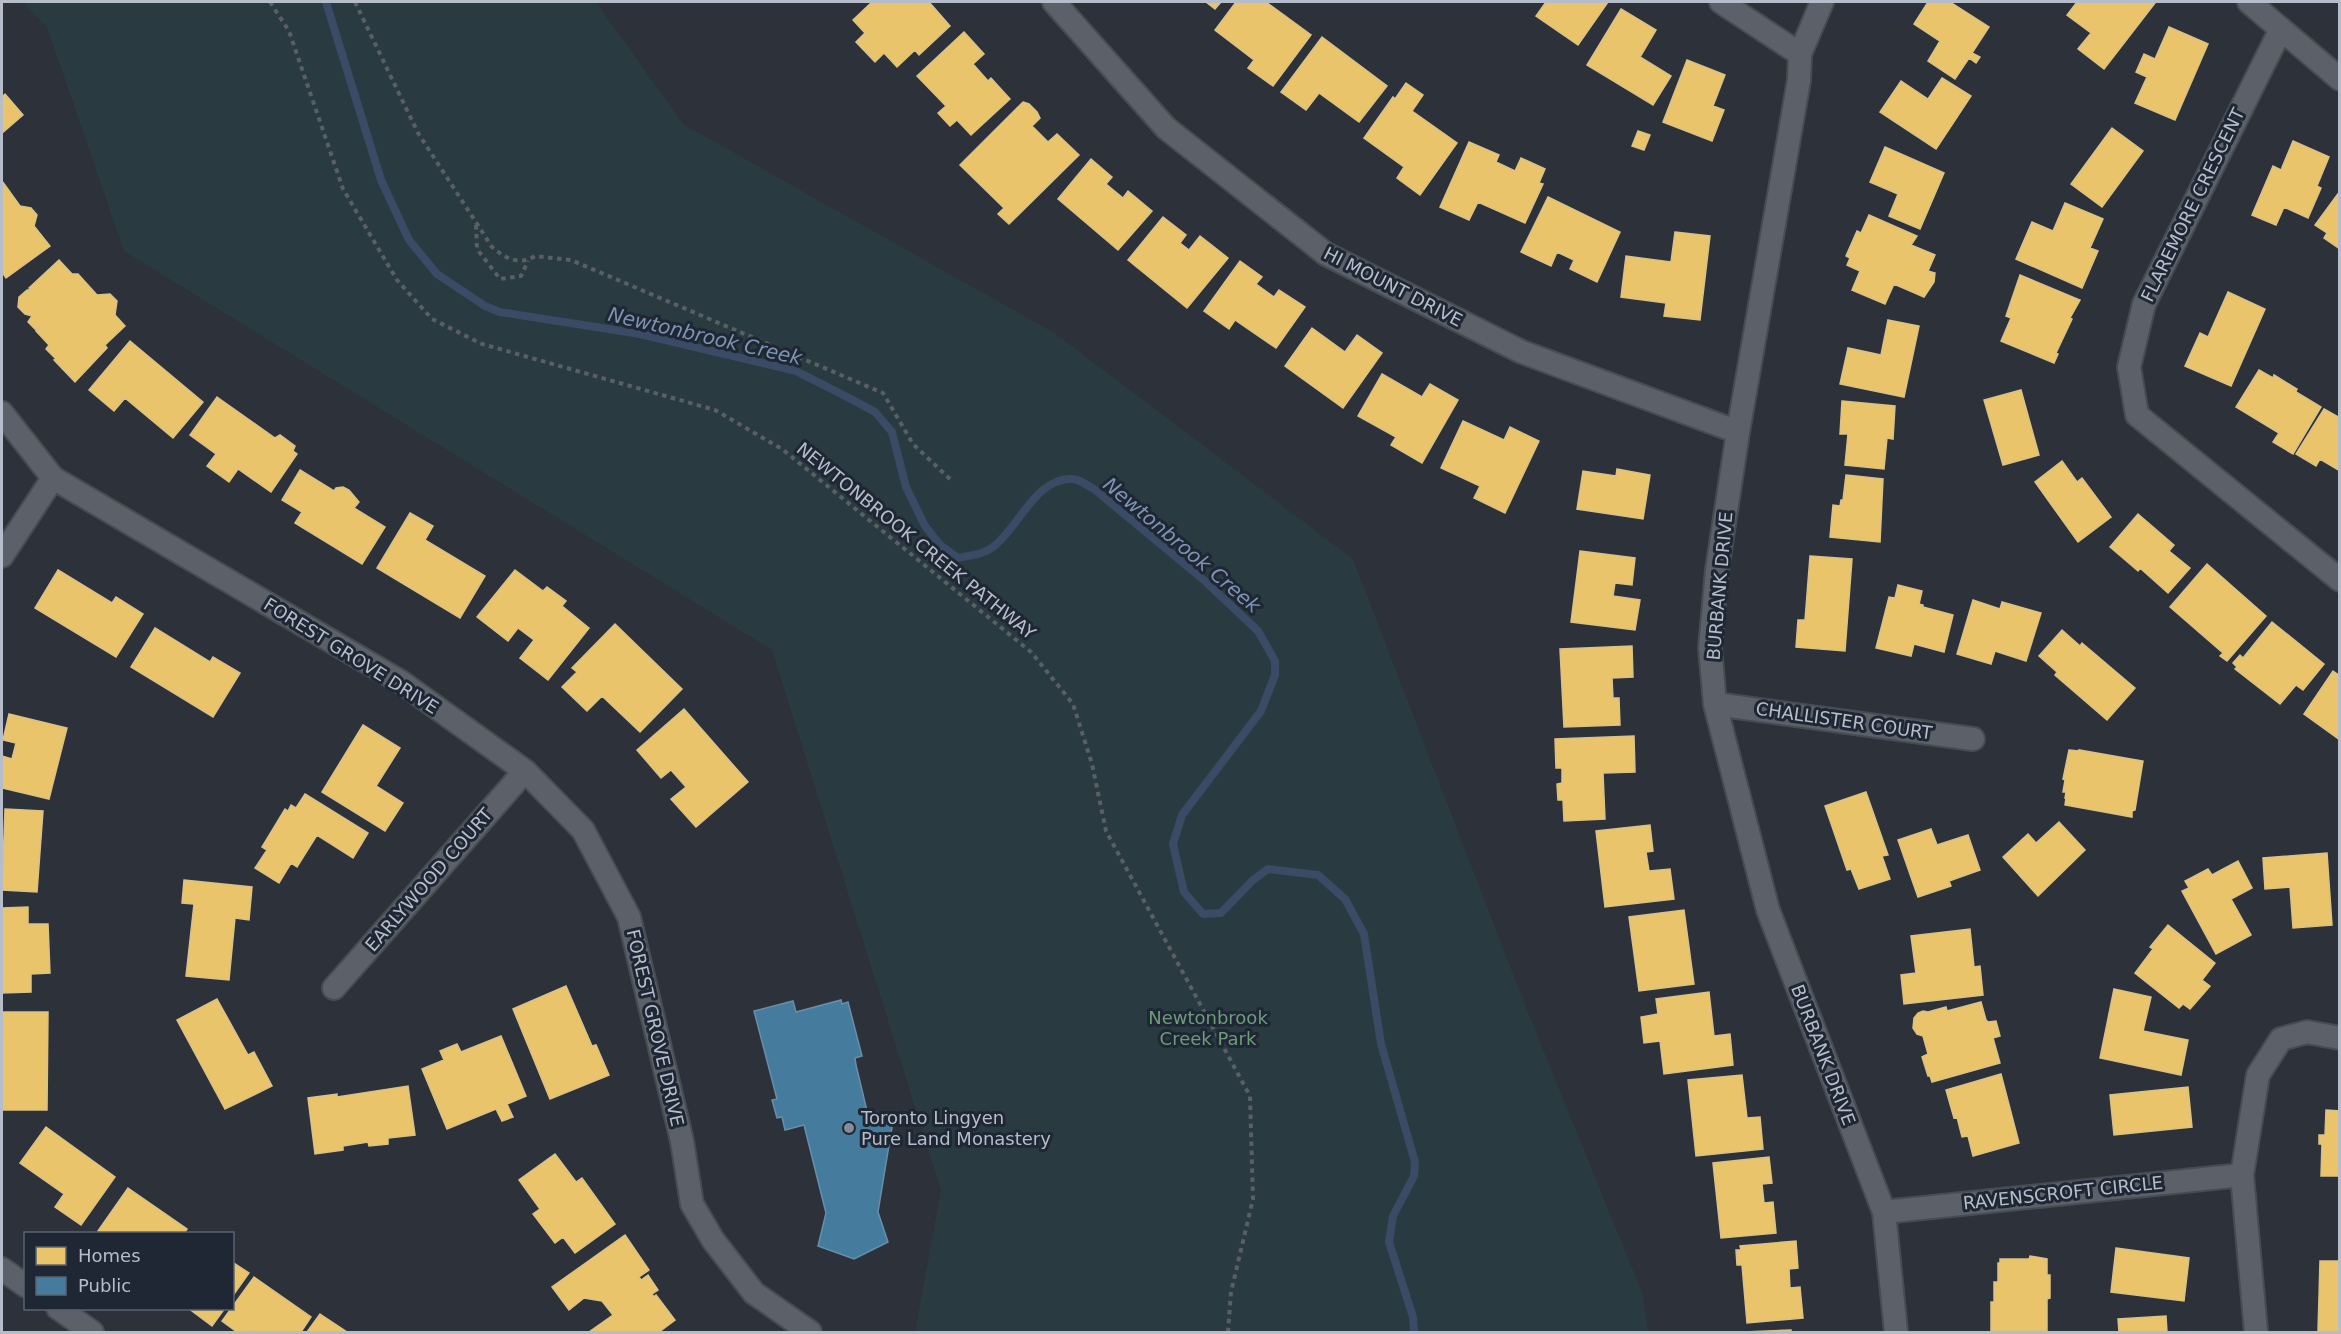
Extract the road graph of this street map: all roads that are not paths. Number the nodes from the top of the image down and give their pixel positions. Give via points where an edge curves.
1 (1054, 2) edge
2 (1721, 2) edge
3 (1822, 2) edge
4 (2249, 2) edge
5 (2281, 28) junction
6 (1800, 54) junction
7 (2340, 79) edge
8 (2, 413) edge
9 (1738, 432) junction
10 (53, 478) junction
11 (2, 556) edge
12 (2340, 580) edge
13 (1715, 704) junction
14 (1973, 738) dead end
15 (525, 771) junction
16 (334, 988) dead end
17 (2340, 1038) edge
18 (2242, 1175) junction
19 (1884, 1212) junction
20 (2, 1269) edge
21 (24, 1285) edge
22 (61, 1310) edge
23 (92, 1332) edge
24 (810, 1332) edge
25 (1896, 1332) edge
26 (2256, 1332) edge

1 - 9 street, HI MOUNT DRIVE via 1166,128 1326,254 1522,352
2 - 6 street
3 - 6 street, BURBANK DRIVE
4 - 5 street
5 - 7 street
5 - 12 street, FLAREMORE CRESCENT via 2144,304 2128,367 2137,415
6 - 9 street, BURBANK DRIVE via 1799,80
8 - 10 street, FOREST GROVE DRIVE
9 - 13 street, BURBANK DRIVE via 1717,570 1710,648
10 - 11 street
10 - 15 street, FOREST GROVE DRIVE via 401,682
13 - 14 street, CHALLISTER COURT
13 - 19 street, BURBANK DRIVE via 1768,910
15 - 16 street, EARLYWOOD COURT
15 - 24 street, FOREST GROVE DRIVE via 583,830 629,917 682,1141 692,1204 713,1240 754,1293
17 - 18 street via 2307,1032 2281,1039 2258,1075
18 - 19 street, RAVENSCROFT CIRCLE
18 - 26 street
19 - 25 street, BURBANK DRIVE
20 - 21 street
22 - 23 street

